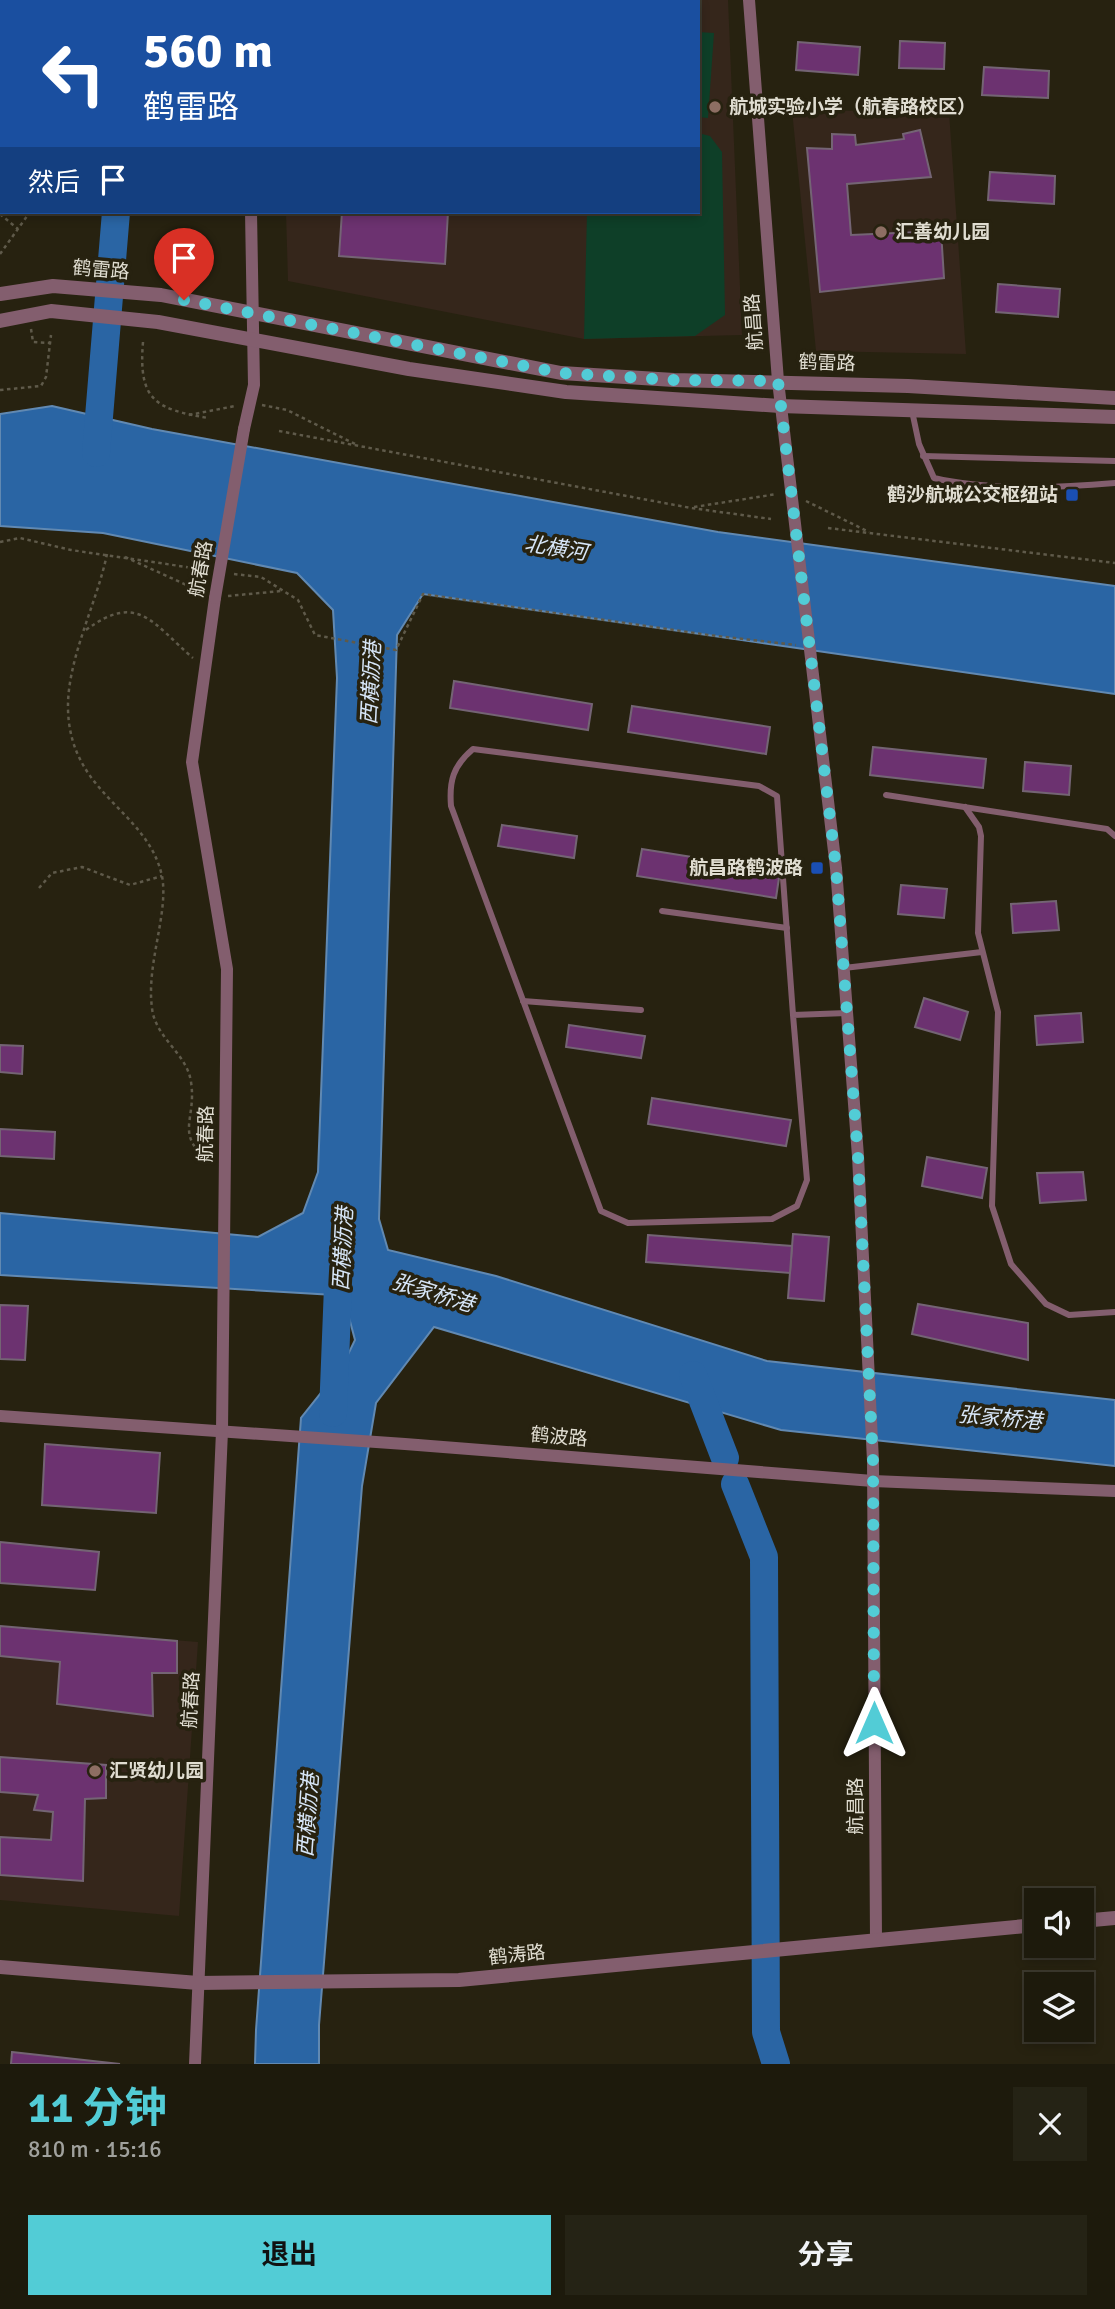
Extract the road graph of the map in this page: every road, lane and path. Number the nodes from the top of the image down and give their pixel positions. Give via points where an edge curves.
1 (749, 0) edge
2 (0, 214) edge
3 (29, 214) edge
4 (251, 214) edge
5 (18, 229) junction
6 (0, 254) edge
7 (0, 294) edge
8 (255, 313) junction
9 (29, 315) junction
10 (0, 321) edge
11 (51, 335) dead end
12 (255, 339) junction
13 (143, 342) dead end
14 (50, 343) junction
15 (778, 381) junction
16 (0, 390) edge
17 (1115, 398) edge
18 (250, 403) junction
19 (780, 406) junction
20 (912, 409) junction
21 (189, 415) junction
22 (1115, 417) edge
23 (208, 418) dead end
24 (279, 431) dead end
25 (358, 446) junction
26 (923, 456) junction
27 (1115, 461) edge
28 (1115, 483) edge
29 (790, 492) junction
30 (691, 508) junction
31 (771, 519) dead end
32 (828, 528) dead end
33 (872, 534) junction
34 (0, 542) edge
35 (107, 554) junction
36 (122, 556) junction
37 (1115, 563) edge
38 (213, 570) dead end
39 (225, 572) dead end
40 (282, 590) junction
41 (215, 598) junction
42 (86, 630) junction
43 (809, 646) junction
44 (205, 669) junction
45 (886, 795) dead end
46 (965, 807) junction
47 (1115, 836) edge
48 (162, 876) junction
49 (39, 888) dead end
50 (662, 911) dead end
51 (787, 928) junction
52 (982, 952) junction
53 (844, 968) junction
54 (523, 1001) junction
55 (641, 1010) dead end
56 (847, 1013) junction
57 (793, 1015) junction
58 (225, 1172) junction
59 (1115, 1312) edge
60 (0, 1416) edge
61 (222, 1431) junction
62 (873, 1481) junction
63 (1115, 1491) edge
64 (1115, 1918) edge
65 (1094, 1920) edge
66 (1024, 1926) edge
67 (876, 1938) junction
68 (0, 1967) edge
69 (198, 1983) junction
70 (195, 2064) edge

1 - 15 street, 航昌路
2 - 5 path
3 - 5 path
4 - 8 street, 航春路
5 - 6 path
7 - 8 street, 鹤雷路 via 53,286 161,295
8 - 12 street, 航春路
8 - 15 street, 鹤雷路 via 561,373
9 - 10 street
9 - 12 street via 51,311 158,322
9 - 14 path via 33,342
11 - 14 path
12 - 18 street, 航春路
12 - 19 street via 409,369 566,392
13 - 21 path via 141,364 152,397 160,407
14 - 16 path via 41,386
15 - 17 street, 鹤雷路
15 - 19 street, 航昌路
18 - 21 path
18 - 25 path via 287,410
18 - 41 street, 航春路, bridge
19 - 20 street
19 - 29 street, 航昌路
20 - 22 street
20 - 26 lane
21 - 23 path
24 - 25 path
25 - 30 path
26 - 27 lane
26 - 28 lane via 934,478 955,483 1073,487
29 - 30 path
29 - 33 path
29 - 43 street, 航昌路
30 - 31 path
32 - 33 path
33 - 37 path
34 - 35 path via 20,538
35 - 36 path
35 - 42 path
36 - 38 path
36 - 41 path
39 - 40 path via 261,578
40 - 41 path
40 - 43 path via 298,600 315,635 396,650 423,594
41 - 44 street, 航春路
42 - 44 path via 104,617 139,612
42 - 48 path via 68,708 75,746 89,778 153,851
43 - 53 street, 航昌路
44 - 58 street, 航春路 via 192,762 227,969
45 - 46 lane
46 - 47 lane via 1107,829
46 - 52 lane via 981,836 977,885
48 - 49 path via 130,885 82,867 52,873
48 - 58 path via 162,904 150,971 154,1021 191,1080 188,1139 193,1149
50 - 51 lane
51 - 54 lane via 777,796 759,786 473,749 457,762 449,786 451,806
51 - 57 lane
52 - 53 lane
52 - 59 lane via 998,1012 992,1206 1011,1264 1046,1304 1069,1315
53 - 56 street, 航昌路
54 - 55 lane
54 - 57 lane via 601,1211 628,1223 772,1219 797,1206 807,1180
56 - 57 lane
56 - 62 street, 航昌路
58 - 61 street, 航春路
60 - 61 street, 鹤波路
61 - 62 street, 鹤波路
61 - 69 street, 航春路
62 - 63 street, 鹤波路
62 - 67 street, 航昌路
64 - 65 street
66 - 67 street, 鹤涛路
67 - 69 street, 鹤涛路 via 459,1980
68 - 69 street, 鹤涛路
69 - 70 street, 航春路

